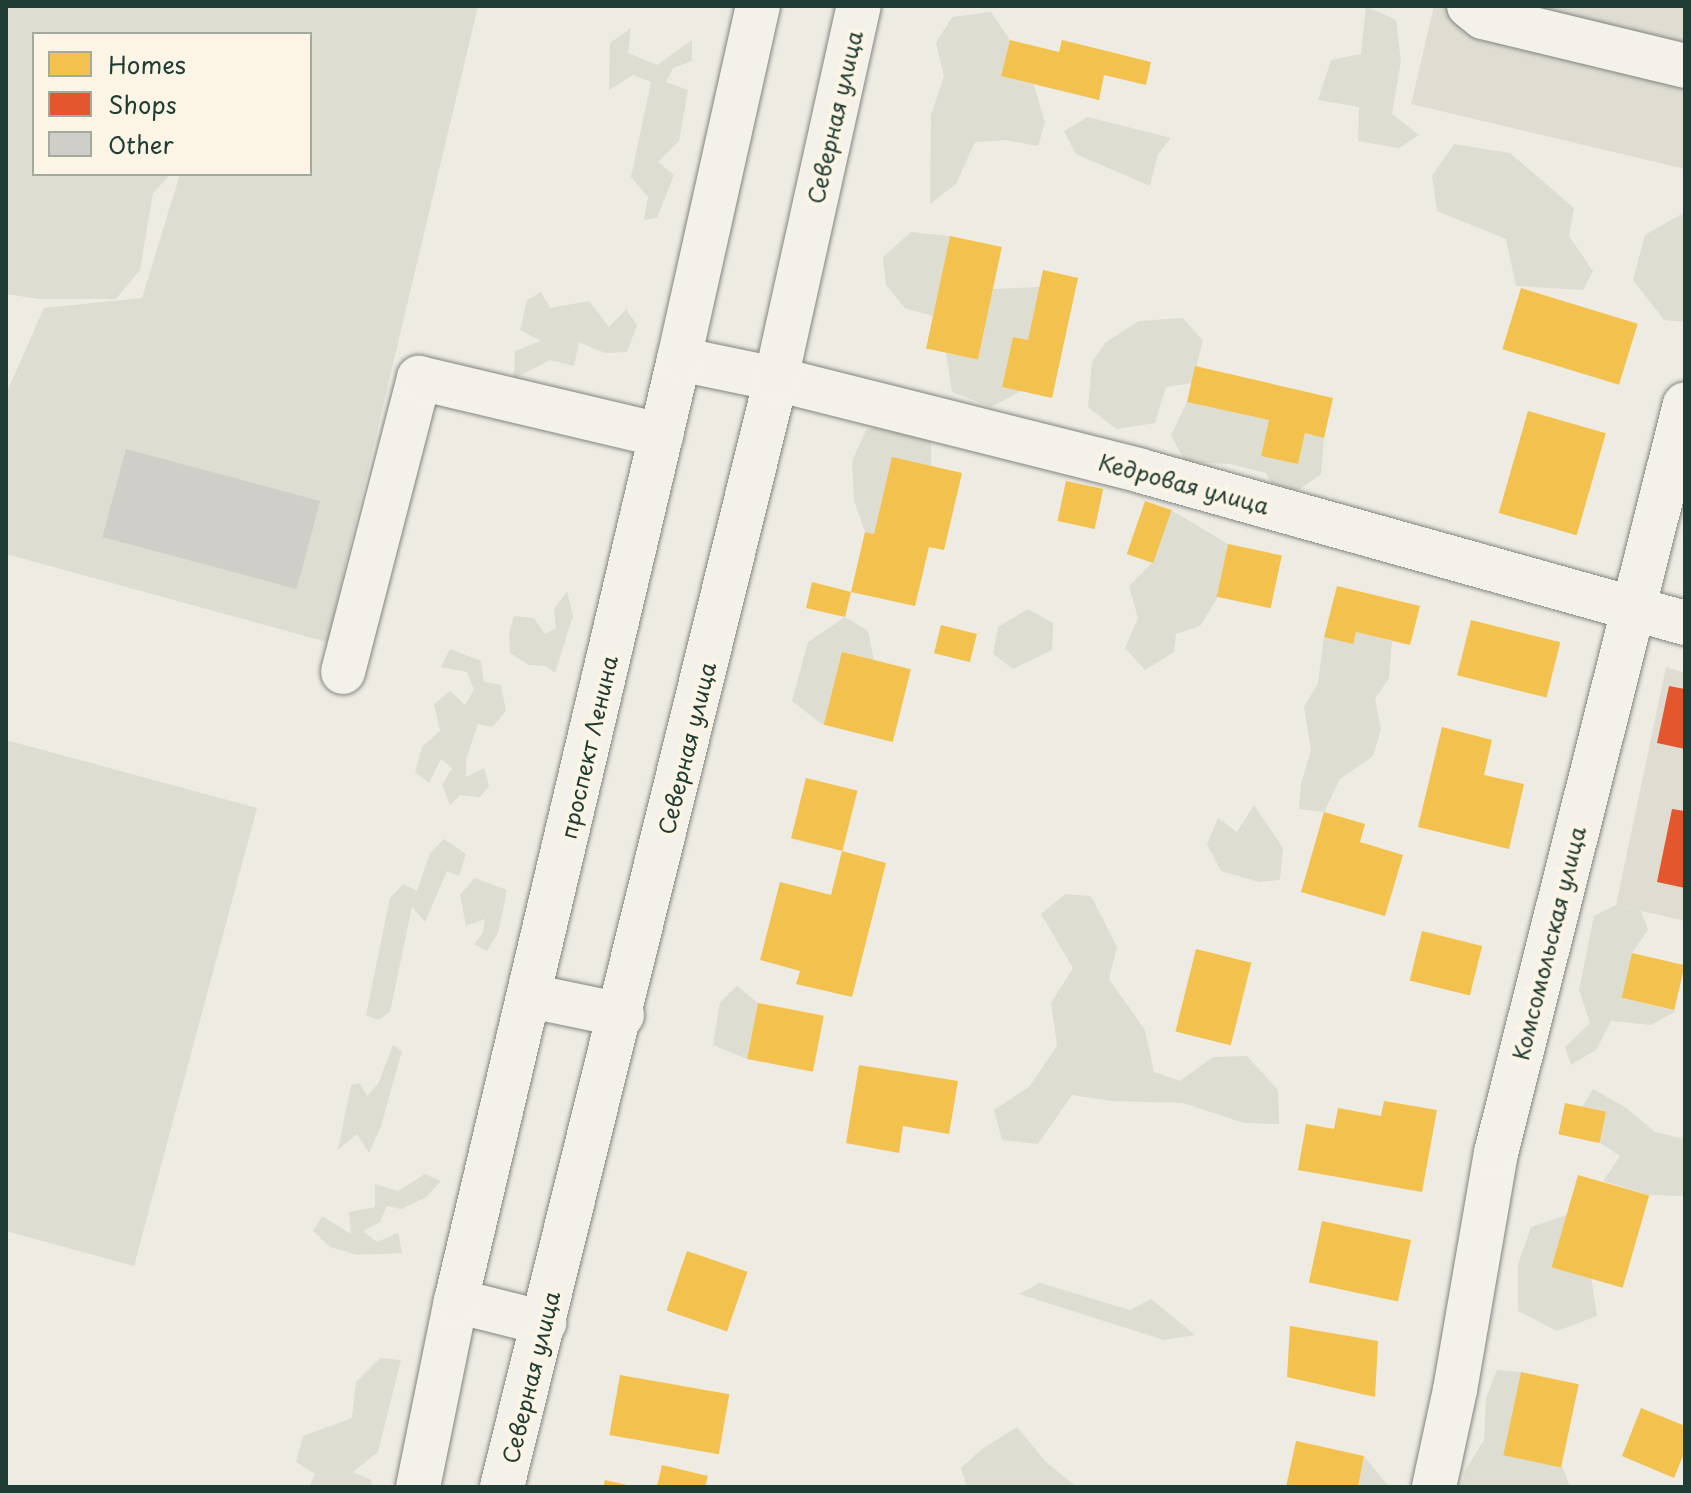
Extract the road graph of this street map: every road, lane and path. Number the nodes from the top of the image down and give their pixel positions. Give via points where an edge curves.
1 (758, 6) edge
2 (859, 6) edge
3 (1469, 6) edge
4 (1685, 66) edge
5 (679, 359) junction
6 (776, 379) junction
7 (1685, 404) edge
8 (661, 435) junction
9 (1632, 606) junction
10 (1685, 623) edge
11 (343, 672) dead end
12 (530, 996) junction
13 (622, 1015) junction
14 (456, 1301) junction
15 (544, 1323) junction
16 (418, 1487) edge
17 (502, 1487) edge
18 (1434, 1487) edge

1 - 5 street, проспект Ленина
2 - 6 street, Северная улица
3 - 4 street via 1483,17
5 - 6 street, Кедровая улица
5 - 8 street, проспект Ленина
6 - 9 street, Кедровая улица via 1141,471
6 - 13 street, Северная улица
7 - 9 street, Комсомольская улица
8 - 11 street via 419,378
8 - 12 street, проспект Ленина
9 - 10 street, Кедровая улица
9 - 18 street, Комсомольская улица via 1496,1153
12 - 13 street
12 - 14 street, проспект Ленина
13 - 15 street, Северная улица
14 - 15 street
14 - 16 street, проспект Ленина
15 - 17 street, Северная улица

